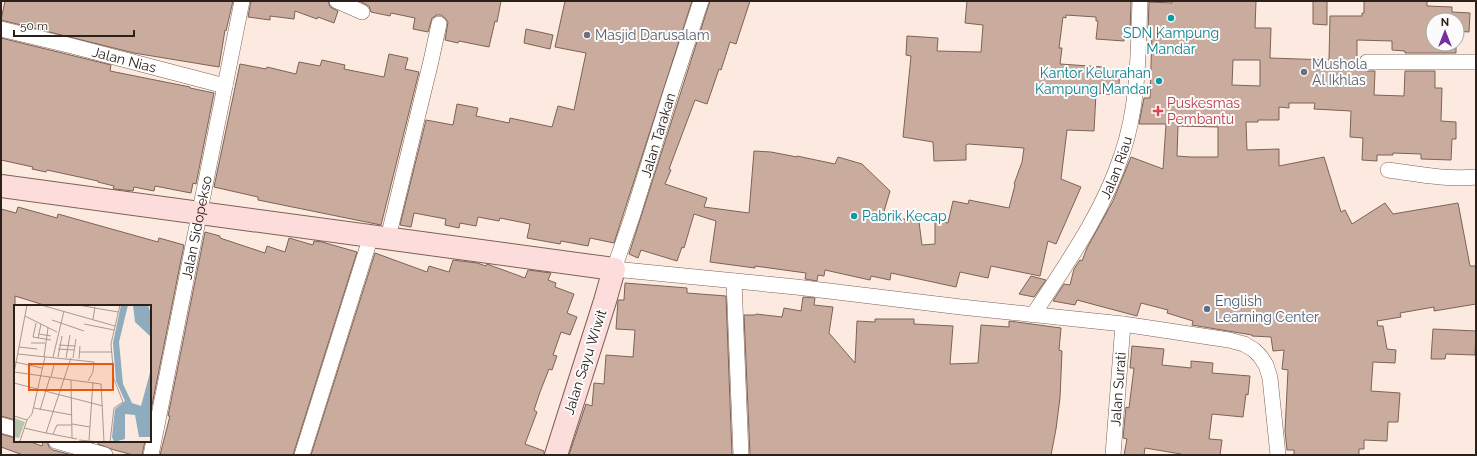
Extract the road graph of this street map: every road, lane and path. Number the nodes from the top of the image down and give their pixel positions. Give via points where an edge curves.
1 (242, 1) edge
2 (337, 1) edge
3 (701, 1) edge
4 (1140, 1) edge
5 (362, 12) dead end
6 (439, 24) dead end
7 (1, 29) edge
8 (1368, 62) dead end
9 (1476, 62) edge
10 (225, 86) junction
11 (1388, 170) dead end
12 (1476, 177) edge
13 (1, 186) edge
14 (198, 214) junction
15 (379, 237) junction
16 (614, 269) junction
17 (734, 281) junction
18 (1033, 315) junction
19 (1123, 324) junction
20 (1, 425) edge
21 (14, 429) edge
22 (60, 442) edge
23 (105, 455) edge
24 (151, 455) edge
25 (302, 455) edge
26 (556, 455) edge
27 (741, 455) edge
28 (1113, 455) edge
29 (1278, 455) edge

1 - 10 street, Jalan Sidopekso
2 - 5 street
3 - 16 street, Jalan Tarakan
4 - 18 street, Jalan Riau via 1134,98 1123,153 1107,194 1085,234
6 - 15 street via 431,61
7 - 10 street, Jalan Nias
8 - 9 street
10 - 14 street, Jalan Sidopekso
11 - 12 street via 1442,178
13 - 14 main road
14 - 15 main road
14 - 24 street, Jalan Sidopekso
15 - 16 main road
15 - 25 street
16 - 17 street
16 - 26 main road, Jalan Sayu Wiwit
17 - 18 street
17 - 27 street
18 - 19 street
19 - 28 street, Jalan Surati
19 - 29 street via 1229,340 1254,350 1266,365 1270,378
20 - 21 street
22 - 23 street

